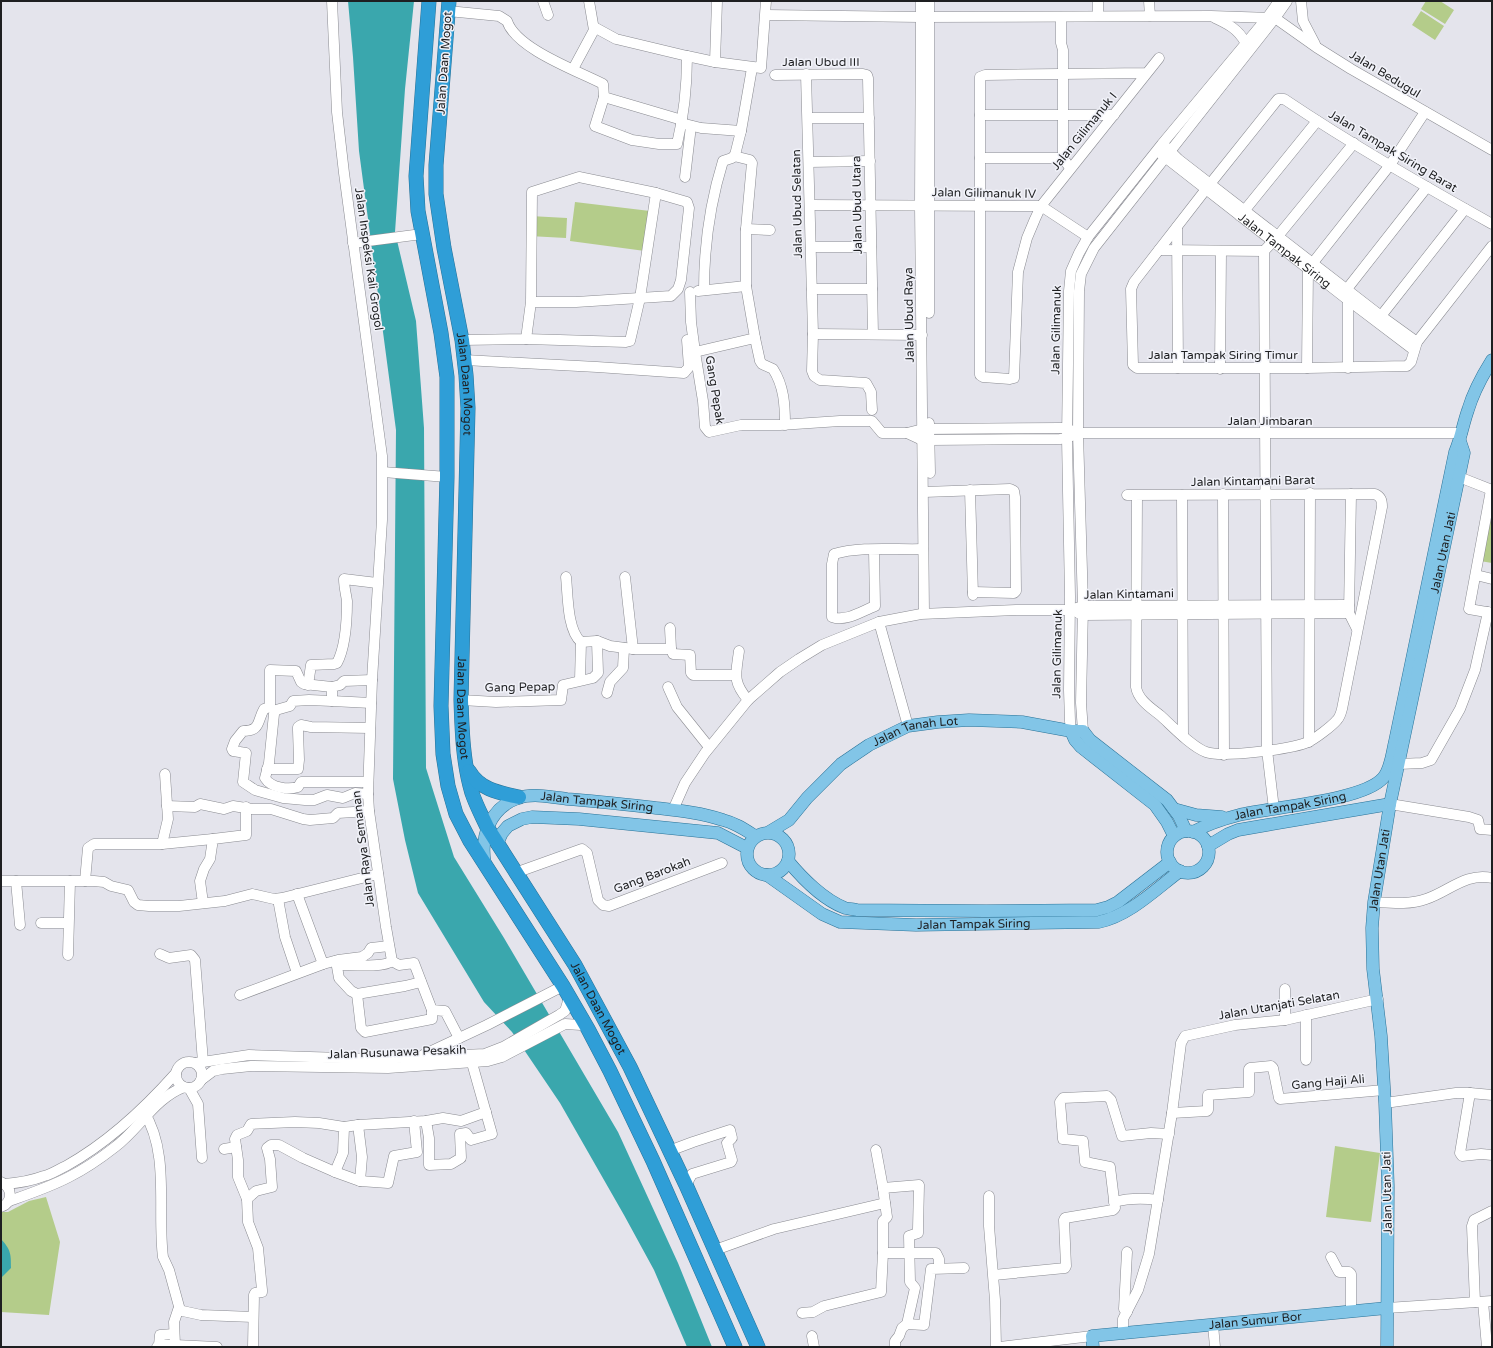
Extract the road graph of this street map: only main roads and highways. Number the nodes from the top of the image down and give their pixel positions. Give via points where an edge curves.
1 (429, 1) edge
2 (449, 6) edge
3 (1492, 360) edge
4 (1454, 476) junction
5 (445, 578) junction
6 (464, 578) junction
7 (444, 593) junction
8 (464, 593) junction
9 (1077, 731) junction
10 (466, 766) junction
11 (1384, 776) joint
12 (520, 797) junction
13 (580, 800) junction
14 (1390, 804) junction
15 (1376, 806) junction
16 (1174, 809) junction
17 (1240, 815) junction
18 (1388, 818) junction
19 (579, 819) junction
20 (789, 820) junction
21 (487, 827) junction
22 (769, 832) junction
23 (1190, 832) junction
24 (755, 836) junction
25 (1174, 836) junction
26 (783, 839) junction
27 (497, 844) junction
28 (1208, 846) junction
29 (747, 848) junction
30 (788, 861) junction
31 (1170, 862) junction
32 (486, 866) junction
33 (1180, 871) junction
34 (767, 875) junction
35 (663, 1138) junction
36 (645, 1145) junction
37 (671, 1156) junction
38 (657, 1169) junction
39 (1387, 1299) junction
40 (1370, 1310) junction
41 (1387, 1324) junction
42 (1093, 1342) edge
43 (735, 1347) edge
44 (758, 1347) edge
45 (1387, 1347) edge

1 - 5 highway, Jalan Daan Mogot via 416,193 420,234 441,333 447,377 442,476
2 - 6 highway, Jalan Daan Mogot via 436,194 465,360 468,408
3 - 4 main road, Jalan Utan Jati via 1468,410 1461,437 1464,453
4 - 11 main road, Jalan Utan Jati via 1389,767
4 - 14 main road, Jalan Utan Jati
5 - 6 highway
5 - 7 highway, Jalan Daan Mogot
6 - 8 highway, Jalan Daan Mogot
7 - 8 highway
7 - 32 highway, Jalan Daan Mogot via 441,706 445,771 456,814
8 - 10 highway, Jalan Daan Mogot via 461,700
9 - 16 main road via 1163,796
9 - 20 main road, Jalan Tanah Lot via 1022,722 976,720 908,726 870,745 841,764
9 - 25 main road via 1075,740 1081,747 1155,805
10 - 12 highway via 480,785
10 - 21 highway, Jalan Daan Mogot via 472,793
11 - 17 main road, Jalan Tampak Siring via 1374,785 1358,792
12 - 13 main road, Jalan Tampak Siring
12 - 21 main road via 496,813
13 - 19 main road via 573,809 573,813
13 - 24 main road, Jalan Tampak Siring via 673,810 722,819
14 - 15 main road, Jalan Tampak Siring
14 - 18 main road, Jalan Utan Jati
15 - 18 main road via 1385,810
15 - 28 main road, Jalan Tampak Siring via 1238,830
16 - 17 main road via 1203,816
16 - 23 main road
17 - 23 main road, Jalan Tampak Siring
18 - 39 main road, Jalan Utan Jati via 1374,902 1372,947 1382,1036 1385,1103 1388,1186
19 - 27 main road, Jalan Tampak Siring via 522,819 508,826
19 - 29 main road, Jalan Tampak Siring via 718,833
20 - 22 main road, Jalan Tanah Lot
20 - 26 main road, Jalan Tanah Lot
21 - 27 highway, Jalan Daan Mogot
21 - 32 main road via 483,846
22 - 24 main road
22 - 26 main road
23 - 25 main road
23 - 28 main road via 1200,835
24 - 29 main road
25 - 31 main road via 1167,851
26 - 30 main road via 789,849
27 - 35 highway, Jalan Daan Mogot via 575,965 630,1067
28 - 33 main road via 1208,858 1202,868 1191,872
29 - 34 main road via 748,863 759,874
30 - 31 main road, Jalan Tampak Siring via 804,880 845,908 986,911 1072,911 1104,908 1123,899
30 - 34 main road via 780,872
31 - 33 main road
32 - 36 highway, Jalan Daan Mogot via 588,1029
33 - 34 main road, Jalan Tampak Siring via 1124,914 1111,920 916,925 840,922 822,914
35 - 36 highway via 657,1147 649,1148
35 - 37 highway, Jalan Daan Mogot
36 - 38 highway, Jalan Daan Mogot
37 - 38 highway via 662,1159
37 - 44 highway, Jalan Daan Mogot
38 - 43 highway, Jalan Daan Mogot
39 - 40 main road, Jalan Sumur Bor
39 - 41 main road, Jalan Utan Jati
40 - 41 main road via 1384,1315
40 - 42 main road, Jalan Sumur Bor via 1351,1306 1213,1325 1124,1323
41 - 45 main road, Jalan Utan Jati

